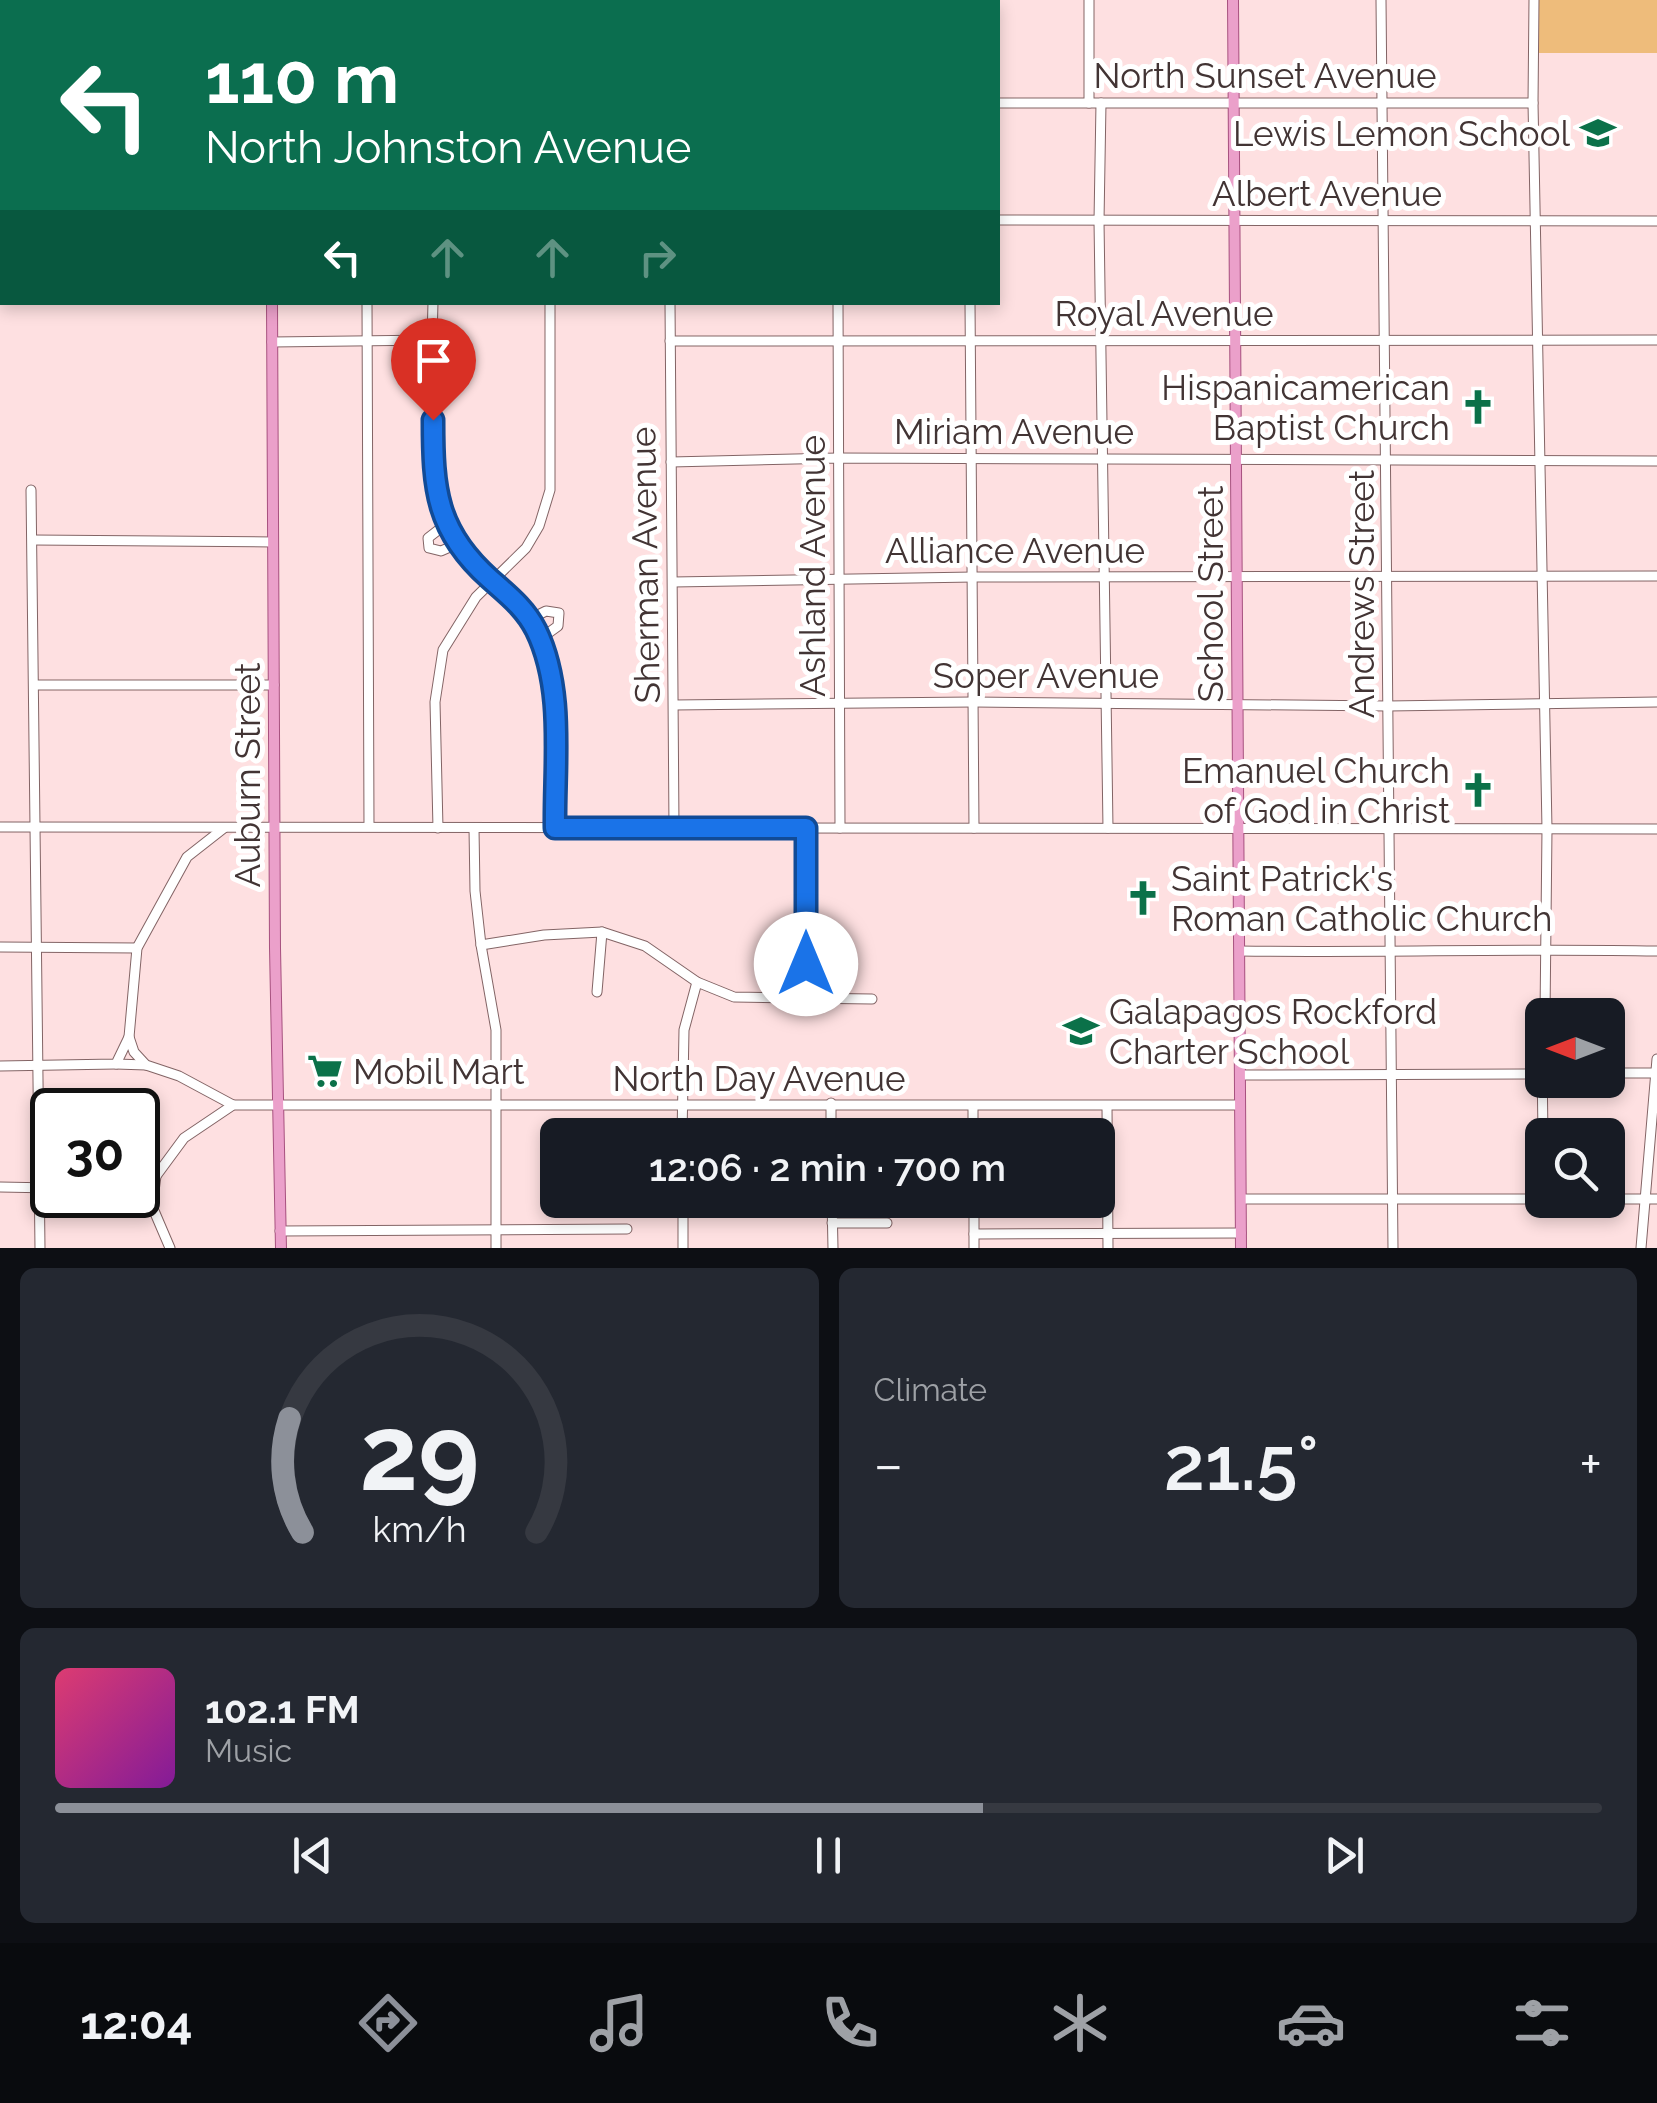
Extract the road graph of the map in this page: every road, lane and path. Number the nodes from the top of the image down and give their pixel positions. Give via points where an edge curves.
1 (1088, 0) edge
2 (1233, 0) edge
3 (1381, 0) edge
4 (1534, 0) edge
5 (1000, 103) edge
6 (1089, 103) junction
7 (1101, 103) junction
8 (1235, 103) junction
9 (1382, 103) junction
10 (1534, 103) junction
11 (1000, 220) edge
12 (1235, 220) junction
13 (1383, 221) junction
14 (1536, 221) junction
15 (1657, 221) edge
16 (1100, 222) junction
17 (272, 305) edge
18 (367, 305) edge
19 (433, 305) edge
20 (550, 305) edge
21 (670, 305) edge
22 (838, 305) edge
23 (970, 305) edge
24 (839, 339) junction
25 (970, 339) junction
26 (366, 340) junction
27 (432, 340) junction
28 (1101, 340) junction
29 (1385, 340) junction
30 (1657, 340) edge
31 (670, 341) junction
32 (1236, 341) junction
33 (1537, 341) junction
34 (272, 342) junction
35 (838, 458) junction
36 (1103, 459) junction
37 (1237, 459) junction
38 (974, 460) junction
39 (1388, 460) junction
40 (1657, 461) edge
41 (671, 462) junction
42 (1541, 462) junction
43 (31, 490) dead end
44 (446, 524) junction
45 (33, 540) junction
46 (272, 542) junction
47 (456, 544) junction
48 (1105, 576) junction
49 (1657, 576) edge
50 (974, 577) junction
51 (1542, 577) junction
52 (1237, 578) junction
53 (1388, 578) junction
54 (839, 579) junction
55 (491, 580) junction
56 (673, 582) junction
57 (530, 620) junction
58 (540, 640) junction
59 (34, 685) junction
60 (274, 685) junction
61 (841, 702) junction
62 (974, 702) junction
63 (1106, 702) junction
64 (1543, 702) junction
65 (1657, 702) edge
66 (674, 705) junction
67 (1239, 705) junction
68 (1388, 706) junction
69 (369, 826) junction
70 (0, 827) edge
71 (36, 827) junction
72 (674, 827) junction
73 (224, 828) junction
74 (274, 828) junction
75 (438, 828) junction
76 (474, 828) junction
77 (555, 828) junction
78 (806, 828) junction
79 (840, 828) junction
80 (974, 828) junction
81 (1108, 828) junction
82 (1239, 828) junction
83 (1547, 829) junction
84 (1657, 829) edge
85 (1390, 830) junction
86 (602, 932) junction
87 (481, 945) junction
88 (0, 947) edge
89 (38, 948) junction
90 (137, 948) junction
91 (1548, 948) junction
92 (1240, 951) junction
93 (1657, 951) edge
94 (1392, 953) junction
95 (697, 982) junction
96 (597, 992) dead end
97 (806, 998) junction
98 (1546, 998) edge
99 (872, 999) dead end
100 (129, 1038) junction
101 (1657, 1059) edge
102 (116, 1064) junction
103 (0, 1066) edge
104 (39, 1066) junction
105 (146, 1066) junction
106 (1625, 1073) edge
107 (1657, 1073) edge
108 (1394, 1074) junction
109 (1525, 1074) edge
110 (1240, 1075) junction
111 (39, 1088) edge
112 (277, 1104) junction
113 (682, 1104) junction
114 (831, 1104) junction
115 (233, 1105) junction
116 (495, 1105) junction
117 (1240, 1105) junction
118 (973, 1106) junction
119 (1107, 1106) junction
120 (682, 1118) edge
121 (831, 1118) edge
122 (973, 1118) edge
123 (160, 1171) edge
124 (0, 1187) edge
125 (30, 1188) edge
126 (1241, 1199) junction
127 (1393, 1199) junction
128 (1525, 1199) edge
129 (1625, 1199) edge
130 (1651, 1199) edge
131 (40, 1218) edge
132 (157, 1218) edge
133 (682, 1218) edge
134 (832, 1218) edge
135 (974, 1218) edge
136 (832, 1223) junction
137 (886, 1223) dead end
138 (627, 1229) dead end
139 (280, 1231) junction
140 (496, 1232) junction
141 (1241, 1233) junction
142 (974, 1234) junction
143 (1108, 1234) junction
144 (40, 1248) edge
145 (170, 1248) edge
146 (280, 1248) edge
147 (496, 1248) edge
148 (683, 1248) edge
149 (832, 1248) edge
150 (974, 1248) edge
151 (1108, 1248) edge
152 (1241, 1248) edge
153 (1393, 1248) edge
154 (1641, 1248) edge

1 - 6 street
2 - 8 main road, School Street
3 - 9 street, Andrews Street
4 - 10 street
5 - 6 street, North Sunset Avenue
6 - 7 street, North Sunset Avenue
7 - 8 street, North Sunset Avenue
7 - 16 street
8 - 9 street, North Sunset Avenue
8 - 12 main road, School Street
9 - 10 street, North Sunset Avenue
9 - 13 street, Andrews Street
10 - 14 street
11 - 16 street, Albert Avenue
12 - 13 street, Albert Avenue
12 - 16 street, Albert Avenue
12 - 32 main road, School Street
13 - 14 street, Albert Avenue
13 - 29 street, Andrews Street
14 - 15 street, Albert Avenue
14 - 33 street
16 - 28 street
17 - 34 main road, Auburn Street
18 - 26 street
19 - 27 street
20 - 55 street via 550,490 526,548
21 - 31 street, Sherman Avenue
22 - 24 street, Ashland Avenue
23 - 25 street
24 - 25 street, Royal Avenue
24 - 31 street, Royal Avenue
24 - 35 street, Ashland Avenue
25 - 28 street, Royal Avenue
25 - 38 street
26 - 27 street
26 - 34 street
26 - 69 street
27 - 44 street via 434,478
28 - 32 street, Royal Avenue
28 - 36 street
29 - 32 street, Royal Avenue
29 - 33 street, Royal Avenue
29 - 39 street, Andrews Street
30 - 33 street, Royal Avenue
31 - 41 street, Sherman Avenue
32 - 37 main road, School Street
33 - 42 street
34 - 46 main road, Auburn Street
35 - 38 street, Miriam Avenue
35 - 41 street, Miriam Avenue
35 - 54 street, Ashland Avenue
36 - 37 street, Miriam Avenue
36 - 38 street, Miriam Avenue
36 - 48 street
37 - 39 street, Miriam Avenue
37 - 52 main road, School Street
38 - 50 street
39 - 42 street, Miriam Avenue
39 - 53 street, Andrews Street
40 - 42 street, Miriam Avenue
41 - 56 street, Sherman Avenue
42 - 51 street
43 - 45 street
44 - 47 street
44 - 47 street via 428,538 430,548 440,552
45 - 46 street
45 - 59 street
46 - 60 main road, Auburn Street
47 - 55 street
48 - 50 street, Alliance Avenue
48 - 52 street, Alliance Avenue
48 - 63 street
49 - 51 street, Alliance Avenue
50 - 54 street, Alliance Avenue
50 - 62 street
51 - 53 street, Alliance Avenue
51 - 64 street
52 - 53 street, Alliance Avenue
52 - 67 main road, School Street
53 - 68 street, Andrews Street
54 - 56 street, Alliance Avenue
54 - 61 street, Ashland Avenue
55 - 57 street
55 - 75 street via 457,622 439,664
56 - 66 street, Sherman Avenue
57 - 58 street
57 - 58 street via 559,613 558,626
58 - 77 street via 554,690
59 - 60 street
59 - 71 street
60 - 74 main road, Auburn Street
61 - 62 street, Soper Avenue
61 - 66 street, Soper Avenue
61 - 79 street, Ashland Avenue
62 - 63 street, Soper Avenue
62 - 80 street
63 - 67 street, Soper Avenue
63 - 81 street
64 - 65 street, Soper Avenue
64 - 68 street, Soper Avenue
64 - 83 street
66 - 72 street, Sherman Avenue
67 - 68 street, Soper Avenue
67 - 82 main road, School Street
68 - 85 street, Andrews Street
69 - 74 street
69 - 75 street
70 - 71 street
71 - 73 street
71 - 89 street
72 - 77 street
72 - 78 street
73 - 74 street
73 - 90 street via 187,856
74 - 112 main road, Auburn Street
75 - 76 street
76 - 77 street
76 - 87 street
78 - 79 street
78 - 97 street
79 - 80 street
80 - 81 street
81 - 82 street
82 - 85 street
82 - 92 main road, School Street
83 - 84 street
83 - 85 street
83 - 91 street
85 - 94 street, Andrews Street
86 - 87 street
86 - 95 street via 645,946
86 - 96 street
87 - 116 street via 496,1030
88 - 89 street
89 - 90 street
89 - 104 street
90 - 100 street
91 - 93 street
91 - 94 street
91 - 98 street
92 - 94 street
92 - 110 main road, School Street
94 - 108 street, Andrews Street
95 - 97 street via 734,996
95 - 113 street via 684,1030
97 - 99 street
100 - 102 street
100 - 105 street
101 - 107 street
102 - 104 street
102 - 105 street
103 - 104 street
104 - 111 street
105 - 115 street
106 - 107 street
107 - 130 street
108 - 109 street
108 - 110 street
108 - 127 street, Andrews Street
110 - 117 main road, School Street
112 - 115 street, North Day Avenue
112 - 116 street, North Day Avenue
112 - 139 main road, Auburn Street
113 - 114 street, North Day Avenue
113 - 116 street, North Day Avenue
113 - 120 street
114 - 118 street, North Day Avenue
114 - 121 street
115 - 123 street via 184,1138
116 - 140 street
117 - 119 street, North Day Avenue
117 - 126 main road, School Street
118 - 119 street, North Day Avenue
118 - 122 street
119 - 143 street
124 - 125 street
126 - 127 street
126 - 141 main road, School Street
127 - 128 street
127 - 153 street, Andrews Street
129 - 130 street
130 - 154 street
131 - 144 street
132 - 145 street
133 - 148 street
134 - 136 street
135 - 142 street
136 - 137 street
136 - 149 street
138 - 140 street
139 - 140 street
139 - 146 main road, Auburn Street
140 - 147 street
141 - 143 street
141 - 152 main road, School Street
142 - 143 street
142 - 150 street
143 - 151 street

